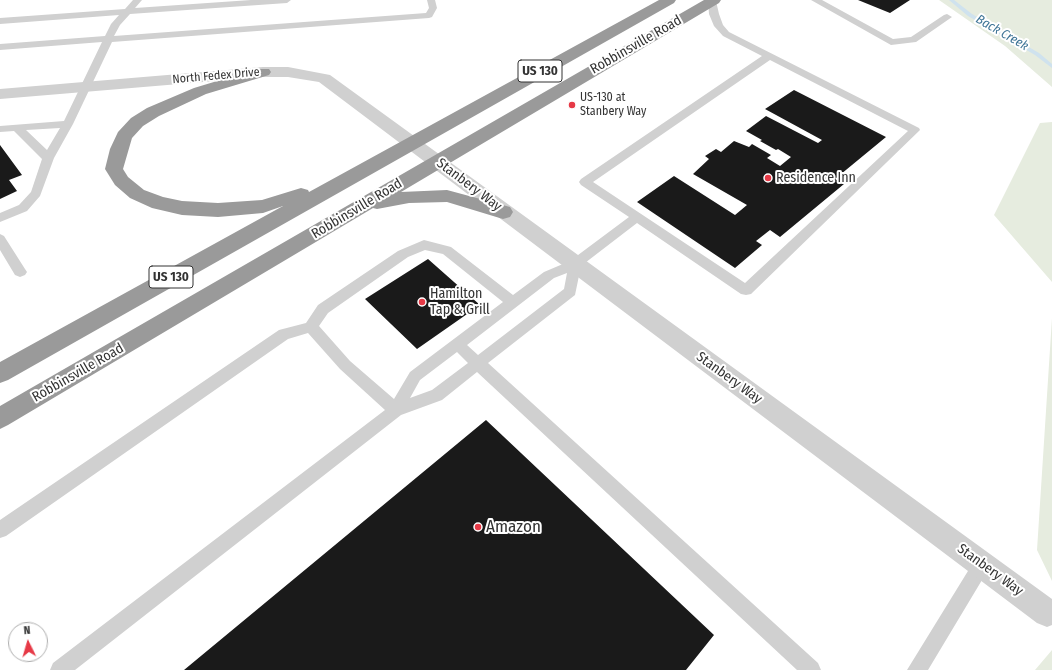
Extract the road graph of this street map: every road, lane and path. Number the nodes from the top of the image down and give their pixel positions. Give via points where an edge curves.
1 (138, 0) edge
2 (287, 0) edge
3 (431, 0) edge
4 (669, 0) edge
5 (815, 0) edge
6 (713, 1) edge
7 (127, 12) junction
8 (947, 17) dead end
9 (0, 21) edge
10 (108, 39) junction
11 (0, 48) edge
12 (769, 56) junction
13 (263, 72) junction
14 (86, 87) junction
15 (0, 94) edge
16 (68, 124) junction
17 (17, 128) junction
18 (0, 129) edge
19 (412, 142) junction
20 (48, 158) junction
21 (437, 161) junction
22 (342, 182) junction
23 (358, 208) junction
24 (503, 212) junction
25 (0, 218) edge
26 (636, 218) junction
27 (0, 239) edge
28 (575, 264) junction
29 (20, 272) dead end
30 (512, 302) junction
31 (311, 327) junction
32 (457, 344) junction
33 (477, 364) junction
34 (0, 373) edge
35 (396, 410) junction
36 (0, 418) edge
37 (0, 530) edge
38 (982, 564) junction
39 (1047, 613) dead end
40 (60, 670) edge
41 (811, 670) edge
42 (917, 670) edge

1 - 7 lane
2 - 7 lane
3 - 10 lane via 433,8 429,15
4 - 19 highway, Robbinsville Road / US 130
5 - 8 lane via 891,42 913,40
6 - 12 lane via 714,14 726,34
6 - 21 highway, Robbinsville Road / US 130
7 - 9 lane
7 - 10 lane via 116,24
10 - 11 lane
10 - 14 lane
12 - 26 lane via 585,182
12 - 26 lane via 915,130 746,290
13 - 14 street, North Fedex Drive
13 - 19 street, North Fedex Drive via 288,72 324,78
13 - 22 highway via 200,91 137,122 124,136 119,149 114,168 121,181 137,194 159,203 182,208 218,210 263,206
14 - 15 street, North Fedex Drive
14 - 16 lane
16 - 17 lane
16 - 20 lane
17 - 18 lane
17 - 20 lane
19 - 21 street, Stanbery Way
19 - 22 highway, Robbinsville Road / US 130
20 - 25 lane via 36,193 23,208
21 - 23 highway, Robbinsville Road / US 130
21 - 24 street, Stanbery Way
22 - 34 highway, Robbinsville Road / US 130
23 - 24 highway via 409,197 432,195 447,196
23 - 36 highway, Robbinsville Road / US 130
24 - 28 street, Stanbery Way
26 - 28 lane
27 - 29 lane
28 - 30 lane via 549,275
28 - 33 lane via 570,291
28 - 38 street, Stanbery Way
30 - 31 lane via 447,250 424,245 402,254 323,309
30 - 32 lane
31 - 35 lane via 345,364
31 - 37 lane via 284,334
32 - 33 lane
32 - 35 lane via 415,376
33 - 35 lane via 437,395
33 - 41 lane
35 - 40 lane
38 - 39 street, Stanbery Way
38 - 42 lane

